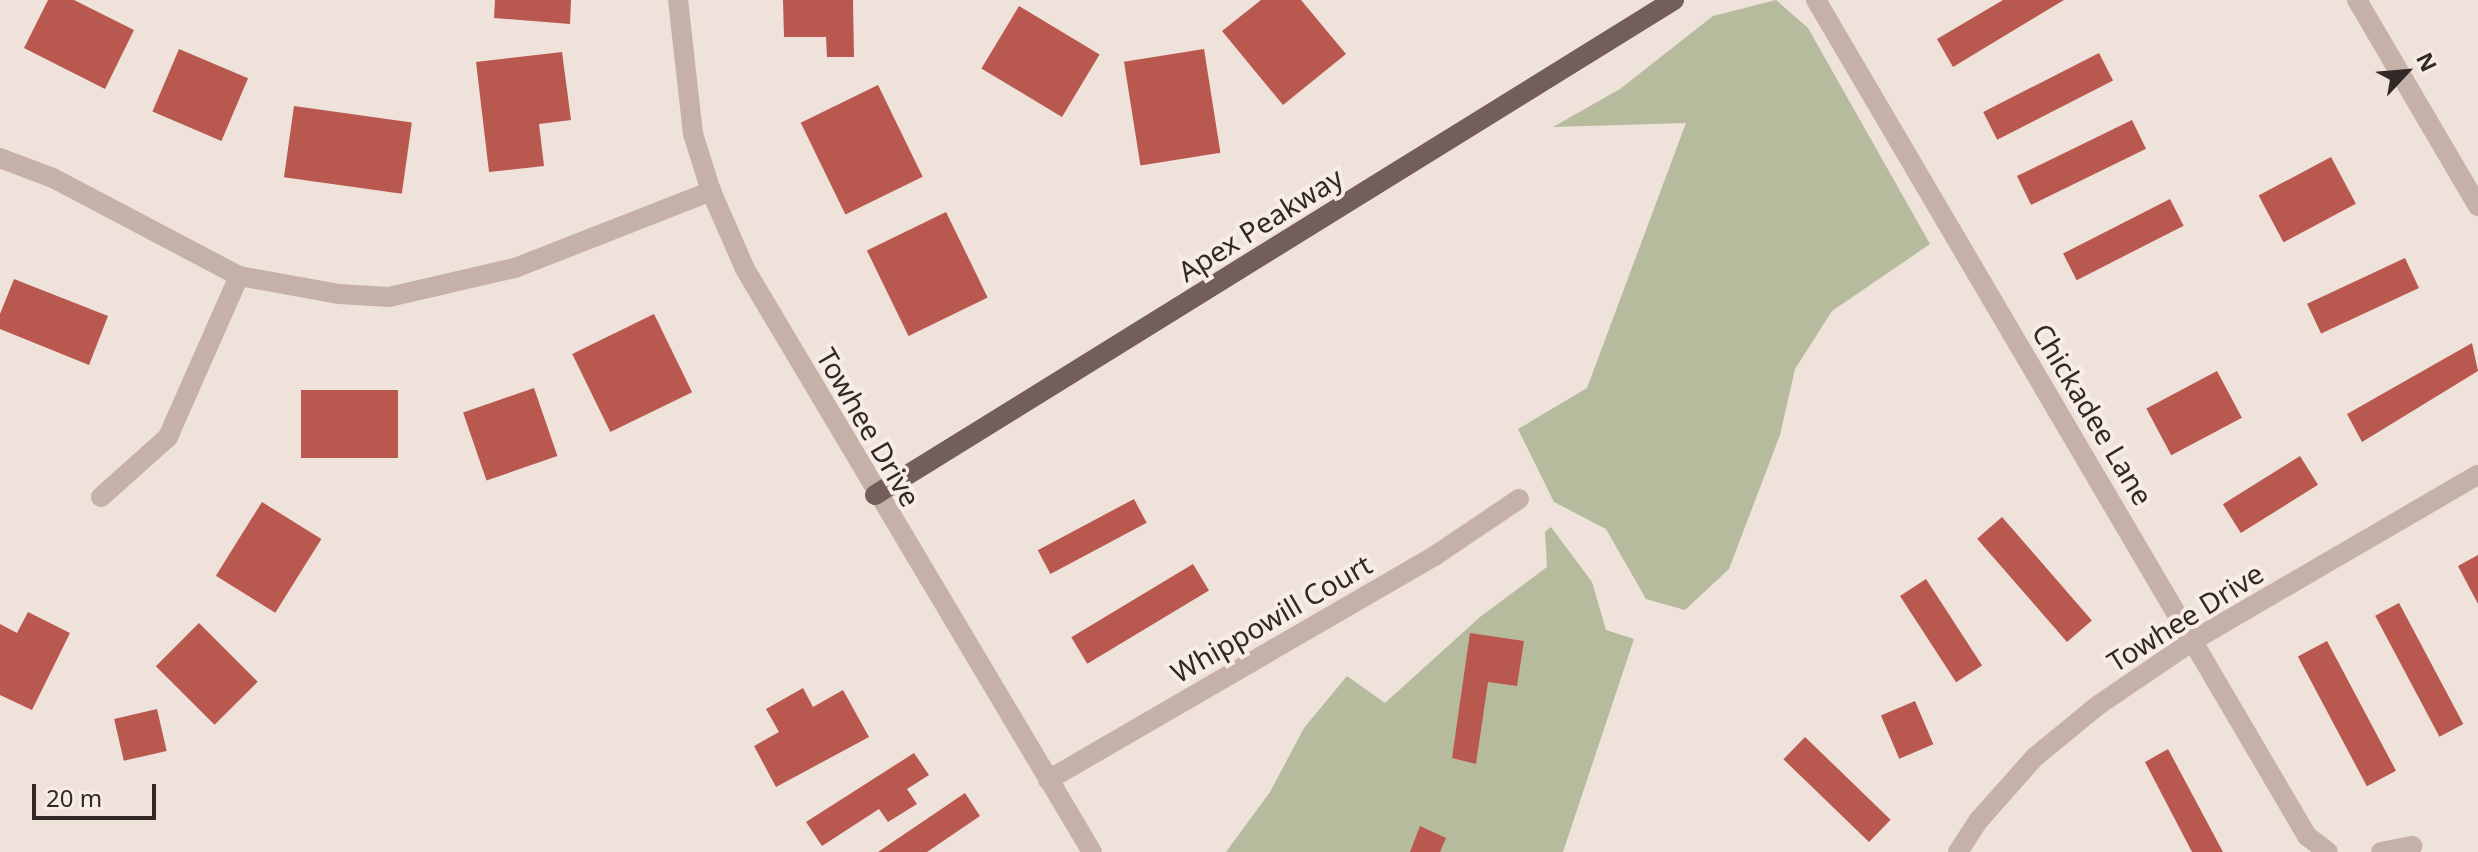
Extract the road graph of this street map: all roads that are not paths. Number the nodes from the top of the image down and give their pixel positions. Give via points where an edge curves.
1 (678, 0) edge
2 (1674, 0) edge
3 (1816, 0) edge
4 (2357, 0) edge
5 (0, 158) edge
6 (711, 191) junction
7 (2478, 206) edge
8 (239, 276) junction
9 (2478, 475) edge
10 (875, 495) junction
11 (101, 497) dead end
12 (1519, 499) dead end
13 (2194, 640) junction
14 (1048, 780) junction
15 (2412, 846) dead end
16 (1092, 852) edge
17 (1958, 852) edge
18 (2328, 852) edge
19 (2381, 852) edge

1 - 6 street, Towhee Drive via 682,66
2 - 10 main road, Apex Peakway
3 - 13 street, Chickadee Lane
4 - 7 street
5 - 8 street via 53,178
6 - 8 street via 515,268 448,287 389,297
6 - 10 street, Towhee Drive via 745,269
8 - 11 street via 168,437
9 - 13 street, Towhee Drive
10 - 14 street, Towhee Drive
12 - 14 street, Whippowill Court via 1436,555
13 - 17 street, Towhee Drive via 2097,706 2035,757
13 - 18 street, Chickadee Lane via 2307,836
14 - 16 street, Towhee Drive
15 - 19 street

